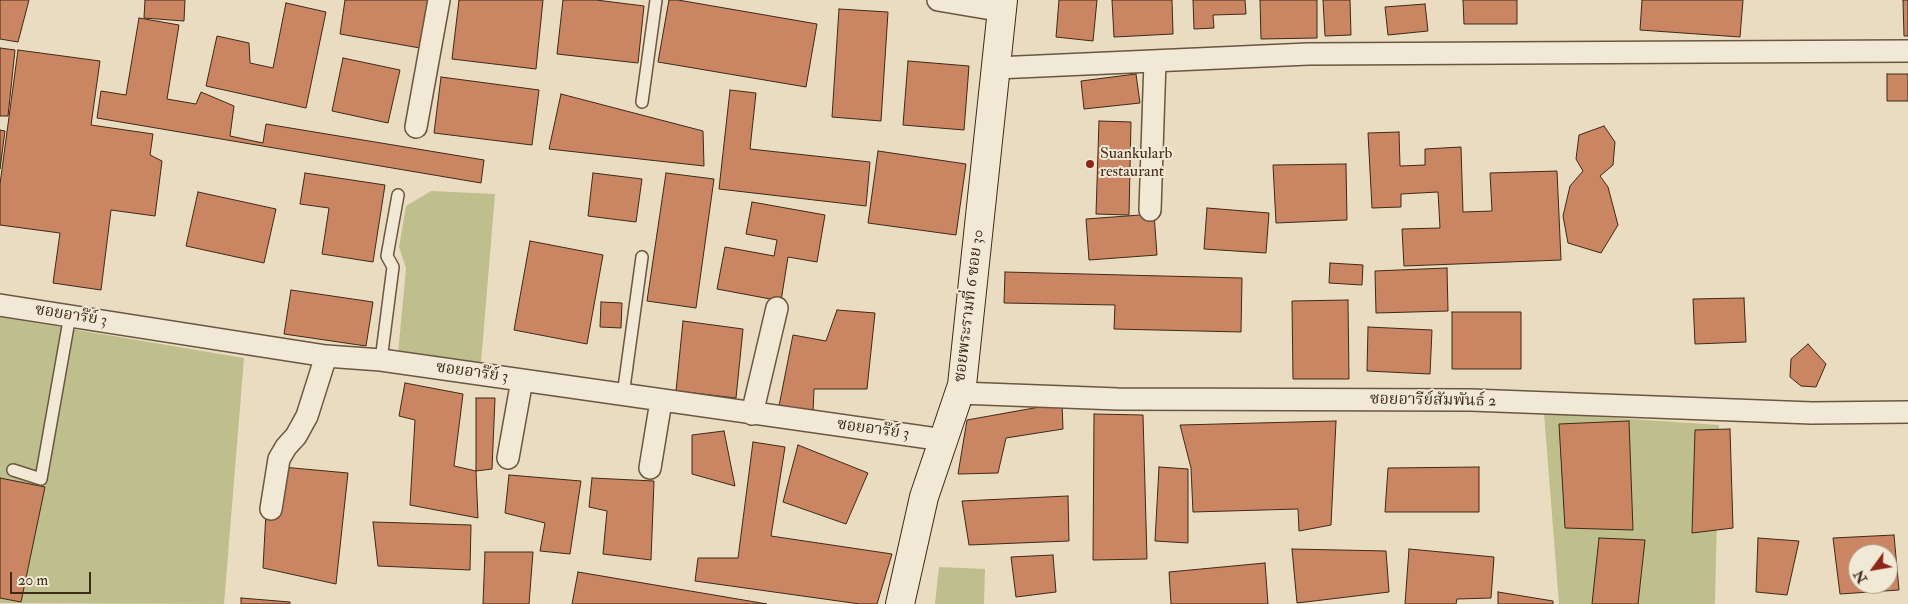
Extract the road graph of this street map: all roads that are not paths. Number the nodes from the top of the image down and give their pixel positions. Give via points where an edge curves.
1 (440, 0) edge
2 (656, 0) edge
3 (938, 0) edge
4 (1003, 6) edge
5 (1908, 51) edge
6 (1155, 60) junction
7 (996, 68) junction
8 (642, 102) dead end
9 (416, 127) dead end
10 (398, 195) dead end
11 (1150, 210) dead end
12 (642, 258) dead end
13 (0, 305) edge
14 (777, 308) dead end
15 (70, 315) junction
16 (326, 356) junction
17 (381, 360) junction
18 (522, 380) junction
19 (959, 393) junction
20 (623, 395) junction
21 (661, 401) junction
22 (1908, 412) edge
23 (752, 414) junction
24 (944, 440) junction
25 (508, 458) dead end
26 (650, 468) dead end
27 (13, 470) dead end
28 (271, 509) dead end
29 (900, 604) edge

1 - 9 street
2 - 8 lane
3 - 4 street
4 - 7 street, ซอยพระรามที่ 6 ซอย 30
5 - 6 street via 1308,54
6 - 7 street
6 - 11 street
7 - 19 street, ซอยพระรามที่ 6 ซอย 30
10 - 17 lane via 388,256 394,267
12 - 20 lane
13 - 15 street, ซอยอาร๊ย์ 3
14 - 23 street
15 - 16 street, ซอยอาร๊ย์ 3
15 - 27 lane via 41,479
16 - 17 street, ซอยอาร๊ย์ 3
16 - 28 street via 307,416 279,459
17 - 18 street, ซอยอาร๊ย์ 3
18 - 20 street, ซอยอาร๊ย์ 3
18 - 25 street
19 - 22 street, ซอยอารีย์สัมพันธ์ 2 via 1118,399 1471,400 1812,413
19 - 24 street, ซอยพระรามที่ 6 ซอย 30
20 - 21 street, ซอยอาร๊ย์ 3
21 - 23 street, ซอยอาร๊ย์ 3
21 - 26 street
23 - 24 street, ซอยอาร๊ย์ 3
24 - 29 street, ซอยพระรามที่ 6 ซอย 30 via 924,497

